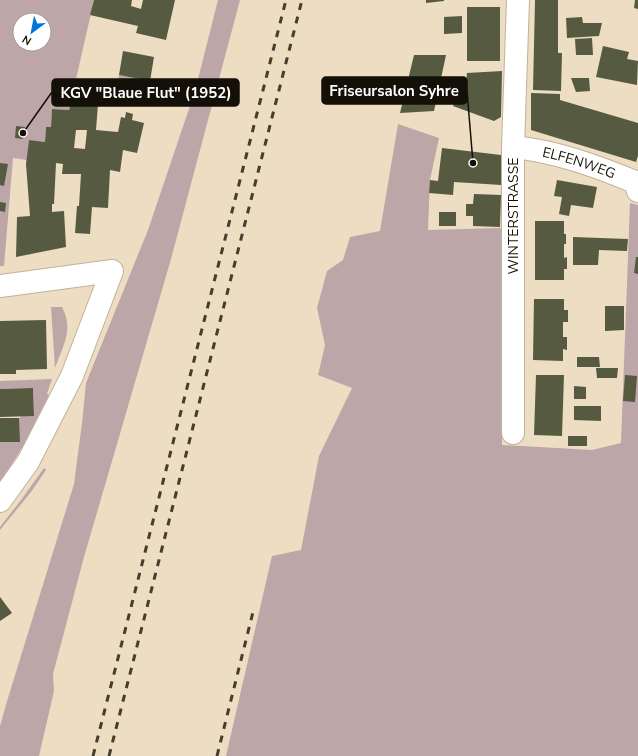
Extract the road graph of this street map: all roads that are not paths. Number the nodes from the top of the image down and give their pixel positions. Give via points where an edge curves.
1 (518, 0) edge
2 (513, 147) junction
3 (637, 184) edge
4 (0, 286) edge
5 (513, 433) dead end
6 (0, 501) edge

1 - 2 street, WINTERSTRASSE
2 - 3 street, ELFENWEG via 536,150 580,162
2 - 5 street, WINTERSTRASSE
4 - 6 street via 112,271 72,376 28,462

